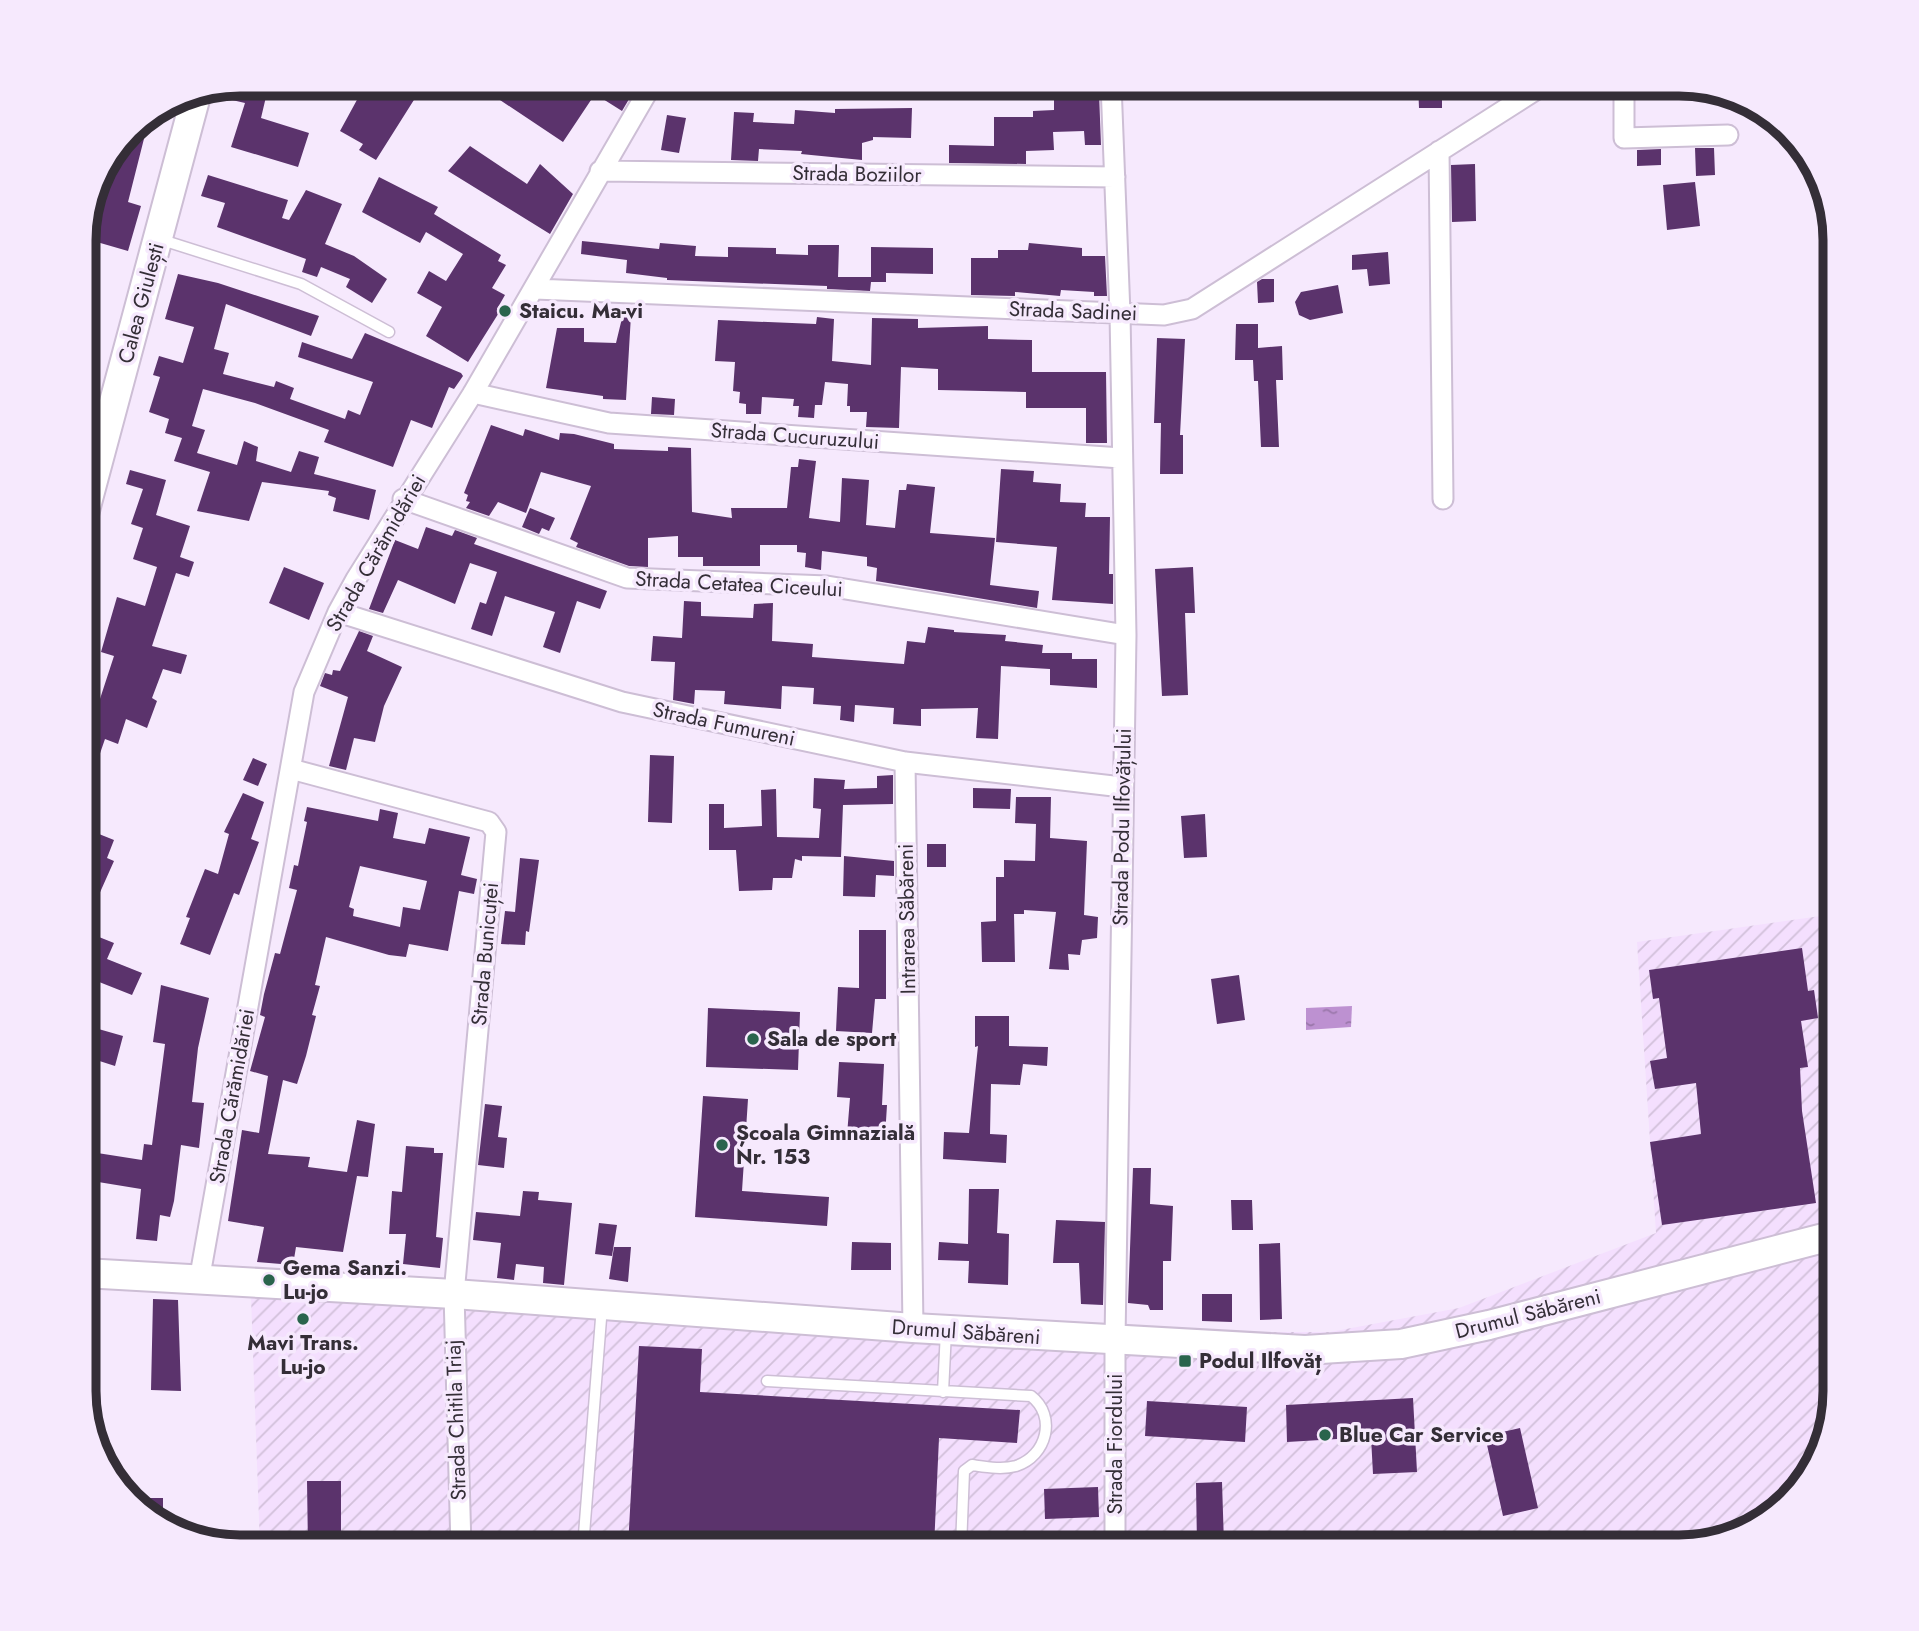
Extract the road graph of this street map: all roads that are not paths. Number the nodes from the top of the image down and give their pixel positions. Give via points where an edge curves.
1 (645, 96) edge
2 (1112, 96) edge
3 (1526, 96) edge
4 (1624, 96) edge
5 (194, 104) edge
6 (1728, 135) dead end
7 (1439, 151) junction
8 (600, 171) junction
9 (1115, 177) junction
10 (158, 239) junction
11 (535, 289) junction
12 (1120, 314) junction
13 (389, 332) dead end
14 (472, 393) junction
15 (1121, 458) junction
16 (97, 466) edge
17 (403, 499) junction
18 (1443, 499) dead end
19 (338, 611) junction
20 (1126, 635) junction
21 (905, 762) junction
22 (291, 769) junction
23 (1122, 787) junction
24 (1823, 1238) edge
25 (97, 1274) edge
26 (199, 1281) junction
27 (454, 1294) junction
28 (602, 1306) junction
29 (913, 1328) junction
30 (946, 1330) junction
31 (1115, 1340) junction
32 (767, 1381) dead end
33 (943, 1392) junction
34 (461, 1535) edge
35 (584, 1535) edge
36 (961, 1535) edge
37 (1115, 1535) edge

1 - 8 street, Strada Cărămidăriei
2 - 9 street, Strada Podu Ilfovățului
3 - 7 street, Strada Sadinei
4 - 6 street via 1623,138
5 - 10 main road, Calea Giulești
7 - 12 street, Strada Sadinei via 1192,309 1164,315
7 - 18 street
8 - 9 street, Strada Boziilor
8 - 11 street, Strada Cărămidăriei
9 - 12 street, Strada Podu Ilfovățului
10 - 13 lane via 301,284
10 - 16 main road, Calea Giulești
11 - 12 street, Strada Sadinei
11 - 14 street, Strada Cărămidăriei
12 - 15 street, Strada Podu Ilfovățului
14 - 15 street, Strada Cucuruzului via 609,423
14 - 17 street, Strada Cărămidăriei
15 - 20 street, Strada Podu Ilfovățului
17 - 19 street, Strada Cărămidăriei
17 - 20 street, Strada Cetatea Ciceului via 627,578 827,586
19 - 21 street, Strada Fumureni via 622,702
19 - 22 street, Strada Cărămidăriei via 304,692
20 - 23 street, Strada Podu Ilfovățului
21 - 23 street, Strada Fumureni
21 - 29 street, Intrarea Săbăreni
22 - 26 street, Strada Cărămidăriei
22 - 27 street, Strada Bunicuței via 489,822 496,832
23 - 31 street, Strada Podu Ilfovățului
24 - 31 main road, Drumul Săbăreni via 1401,1344 1306,1350
25 - 26 main road, Drumul Săbăreni
26 - 27 main road, Drumul Săbăreni
27 - 28 main road, Drumul Săbăreni
27 - 34 street, Strada Chitila Triaj
28 - 29 main road, Drumul Săbăreni
28 - 35 lane
29 - 30 main road, Drumul Săbăreni
30 - 31 main road, Drumul Săbăreni
30 - 33 lane
31 - 37 street, Strada Fiordului
32 - 33 lane
33 - 36 lane via 1031,1396 1043,1409 1046,1423 1042,1448 1017,1466 972,1465 964,1471

